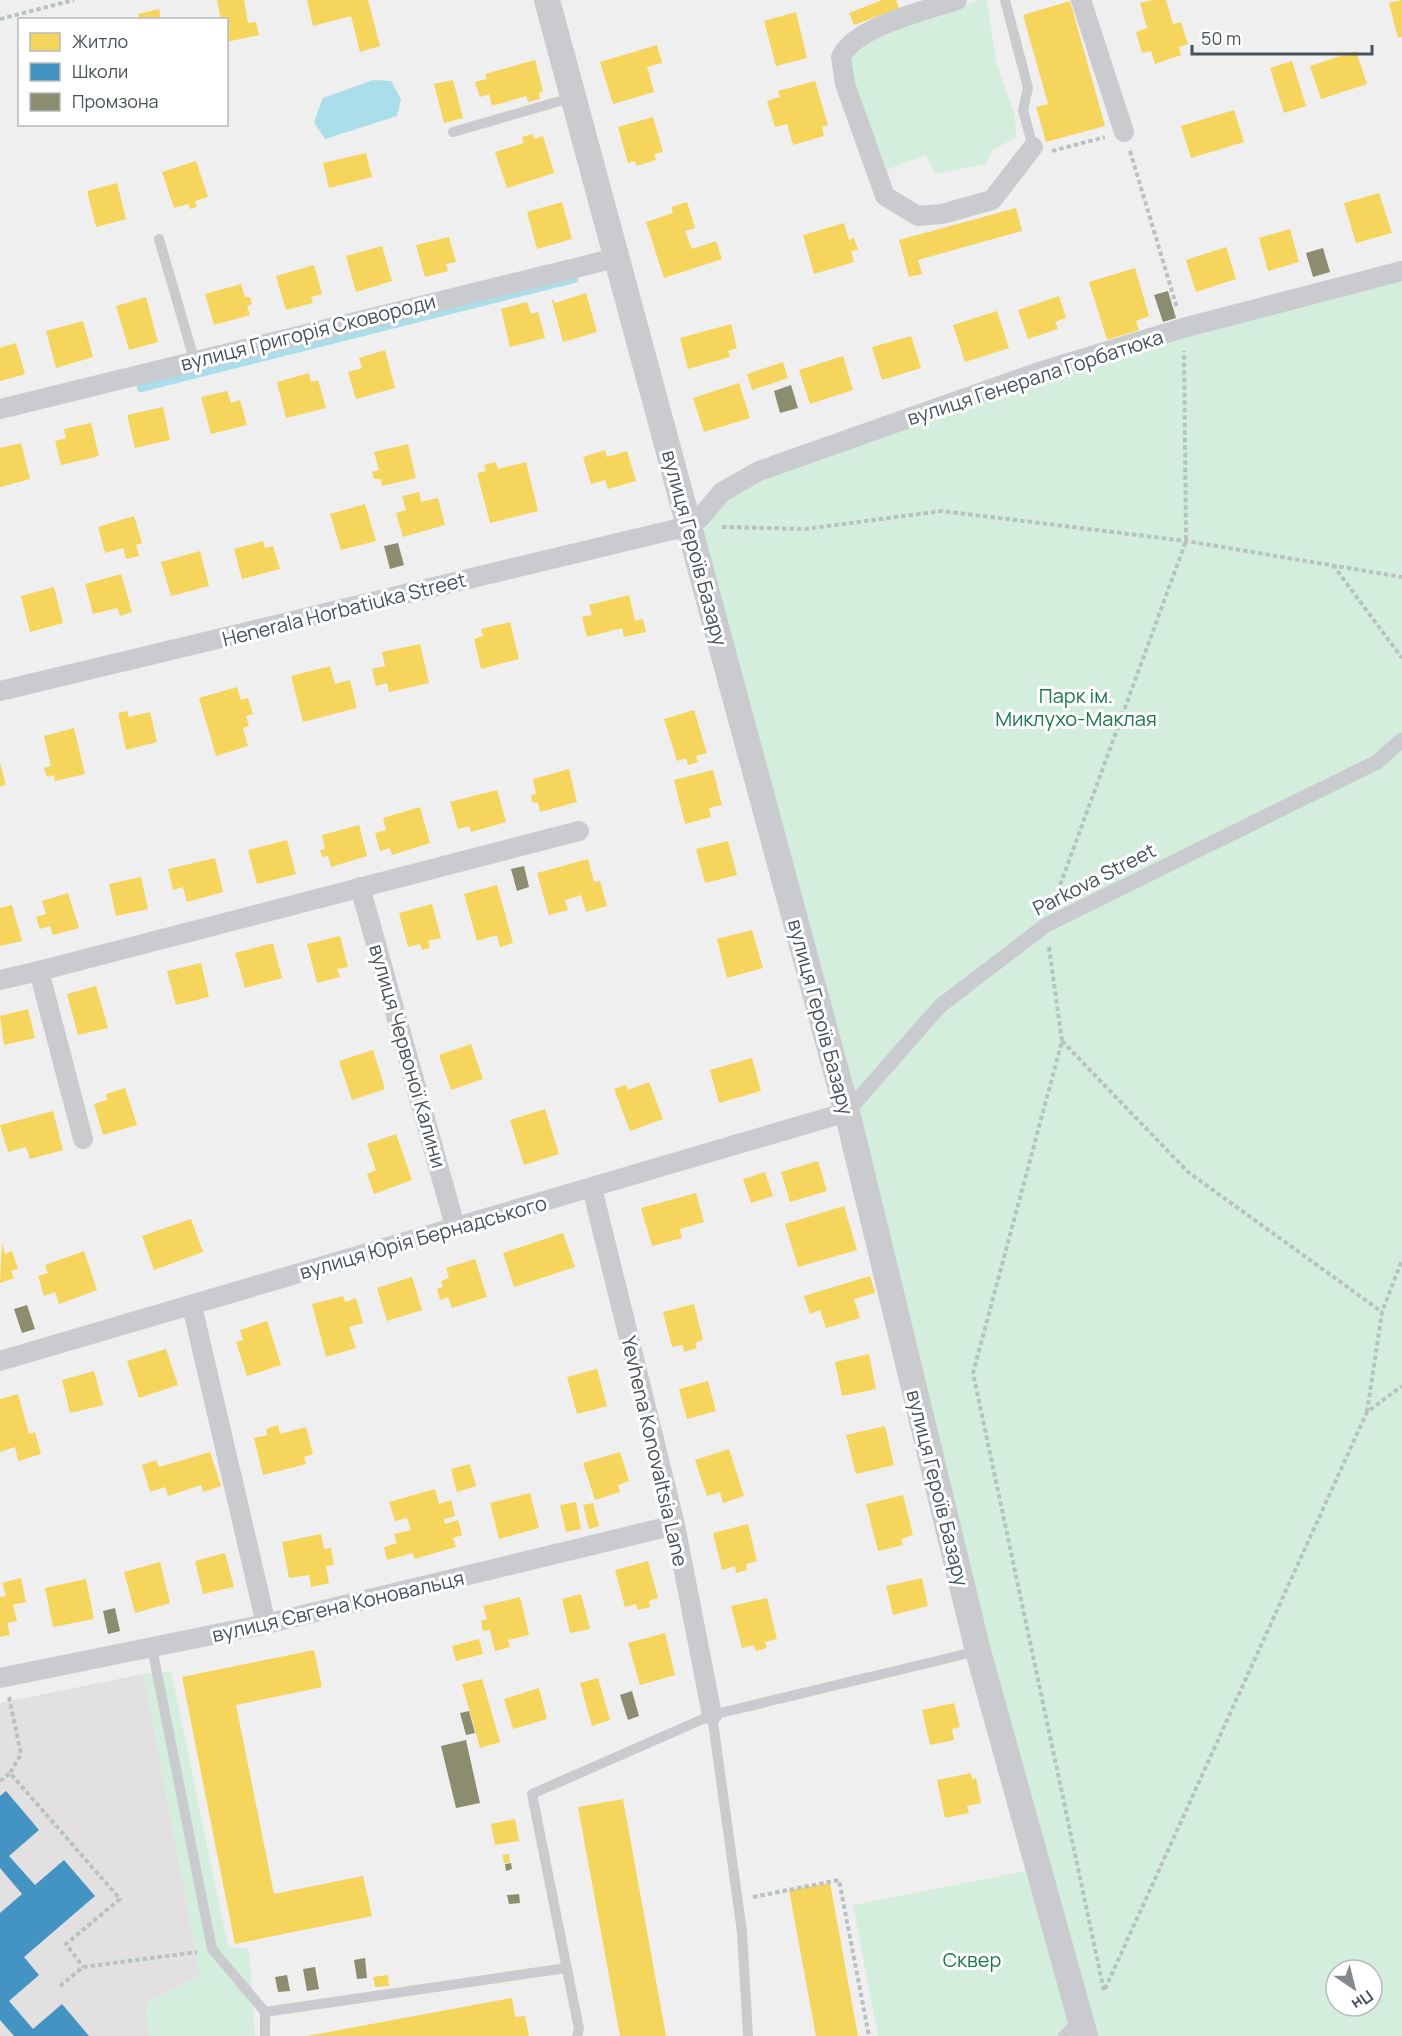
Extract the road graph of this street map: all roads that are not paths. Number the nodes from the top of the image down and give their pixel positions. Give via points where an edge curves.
1 (547, 0) edge
2 (957, 0) edge
3 (1005, 0) edge
4 (1081, 0) edge
5 (574, 97) junction
6 (453, 132) dead end
7 (1124, 132) road end
8 (1033, 147) joint
9 (159, 239) dead end
10 (616, 258) junction
11 (1402, 271) edge
12 (194, 359) junction
13 (0, 409) edge
14 (689, 526) junction
15 (0, 692) edge
16 (1402, 740) edge
17 (579, 831) dead end
18 (360, 887) junction
19 (39, 971) junction
20 (0, 980) edge
21 (847, 1112) junction
22 (83, 1139) dead end
23 (592, 1188) junction
24 (455, 1226) junction
25 (192, 1306) junction
26 (0, 1361) edge
27 (675, 1526) junction
28 (266, 1624) junction
29 (152, 1648) junction
30 (978, 1651) junction
31 (2, 1678) edge
32 (712, 1715) junction
33 (566, 1968) junction
34 (265, 2012) junction
35 (1083, 2026) edge
36 (265, 2036) edge
37 (578, 2036) edge
38 (748, 2036) edge
39 (1063, 2036) edge

1 - 5 street, вулиця Героїв Базару
2 - 8 street via 871,31 850,44 841,57 845,84 885,196 918,216 942,214 992,200
3 - 8 lane via 1028,88 1023,110
4 - 7 street
5 - 6 lane
5 - 10 street, вулиця Героїв Базару
9 - 12 lane
10 - 12 street, вулиця Григорія Сковороди
10 - 14 street, вулиця Героїв Базару
11 - 14 street, вулиця Генерала Горбатюка via 1184,328 1042,371 759,471 722,492
12 - 13 street, вулиця Григорія Сковороди
14 - 15 street, Henerala Horbatiuka Street
14 - 21 street, вулиця Героїв Базару
16 - 21 street, Parkova Street via 1377,762 1046,925 940,1006
17 - 18 street
18 - 19 street
18 - 24 street, вулиця Червоної Калини
19 - 20 street
19 - 22 street
21 - 23 street, вулиця Юрія Бернадського
21 - 30 street, вулиця Героїв Базару
23 - 24 street, вулиця Юрія Бернадського
23 - 27 street, Yevhena Konovaltsia Lane
24 - 25 street, вулиця Юрія Бернадського
25 - 26 street, вулиця Юрія Бернадського
25 - 28 street
27 - 28 street, вулиця Євгена Коновальця
27 - 32 street, Yevhena Konovaltsia Lane
28 - 29 street, вулиця Євгена Коновальця
29 - 31 street, вулиця Євгена Коновальця
29 - 34 lane via 212,1949
30 - 32 lane
30 - 35 street, вулиця Героїв Базару
32 - 33 lane via 532,1794
32 - 38 lane via 742,1932
33 - 34 lane
33 - 37 lane
34 - 36 lane
35 - 39 lane

